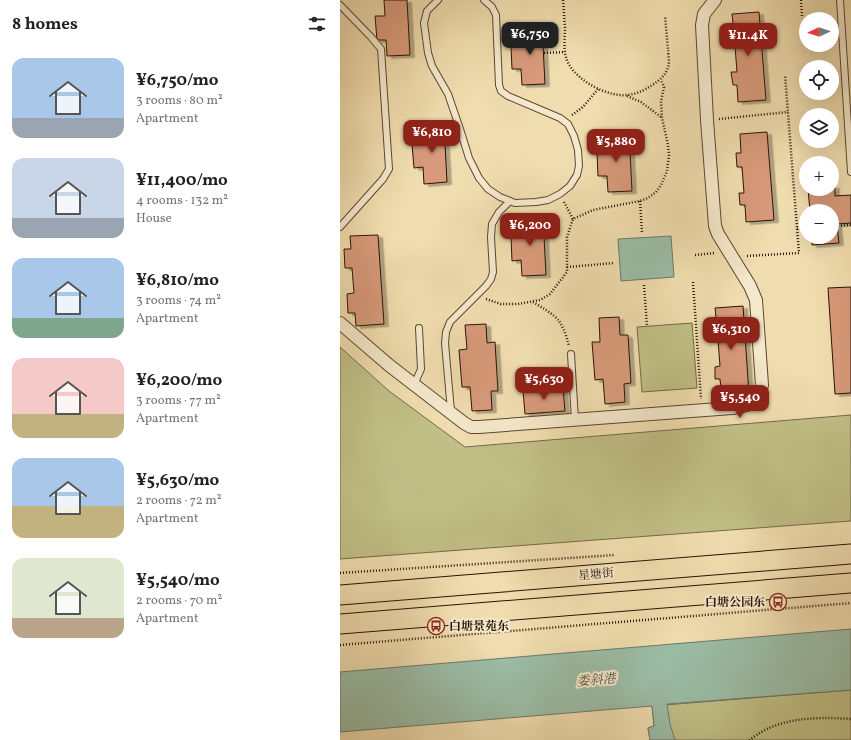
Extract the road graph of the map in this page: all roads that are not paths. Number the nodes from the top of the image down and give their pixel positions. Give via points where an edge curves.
1 (438, 0) edge
2 (484, 0) edge
3 (715, 0) edge
4 (840, 0) edge
5 (340, 5) edge
6 (851, 172) edge
7 (510, 201) junction
8 (340, 227) edge
9 (340, 323) edge
10 (418, 328) dead end
11 (571, 354) road end
12 (414, 385) junction
13 (451, 413) junction
14 (575, 420) junction
15 (851, 554) edge
16 (851, 583) edge
17 (340, 595) edge
18 (340, 624) edge

1 - 7 lane via 426,11 424,23 432,66 448,94 469,158 479,178 488,189
2 - 7 lane via 496,14 499,85 502,91 563,120 568,124 578,150 580,166 577,175 570,186 560,194 536,202
3 - 14 street via 704,14 702,25 715,226 756,300 761,393 750,405 732,408
4 - 6 lane
5 - 8 lane via 381,49 389,169
7 - 13 lane via 492,224 491,279 450,322 446,332
9 - 12 street
10 - 12 lane via 421,369
11 - 14 lane
12 - 13 street
13 - 14 street via 471,427
15 - 17 main road, 星塘街
16 - 18 main road

